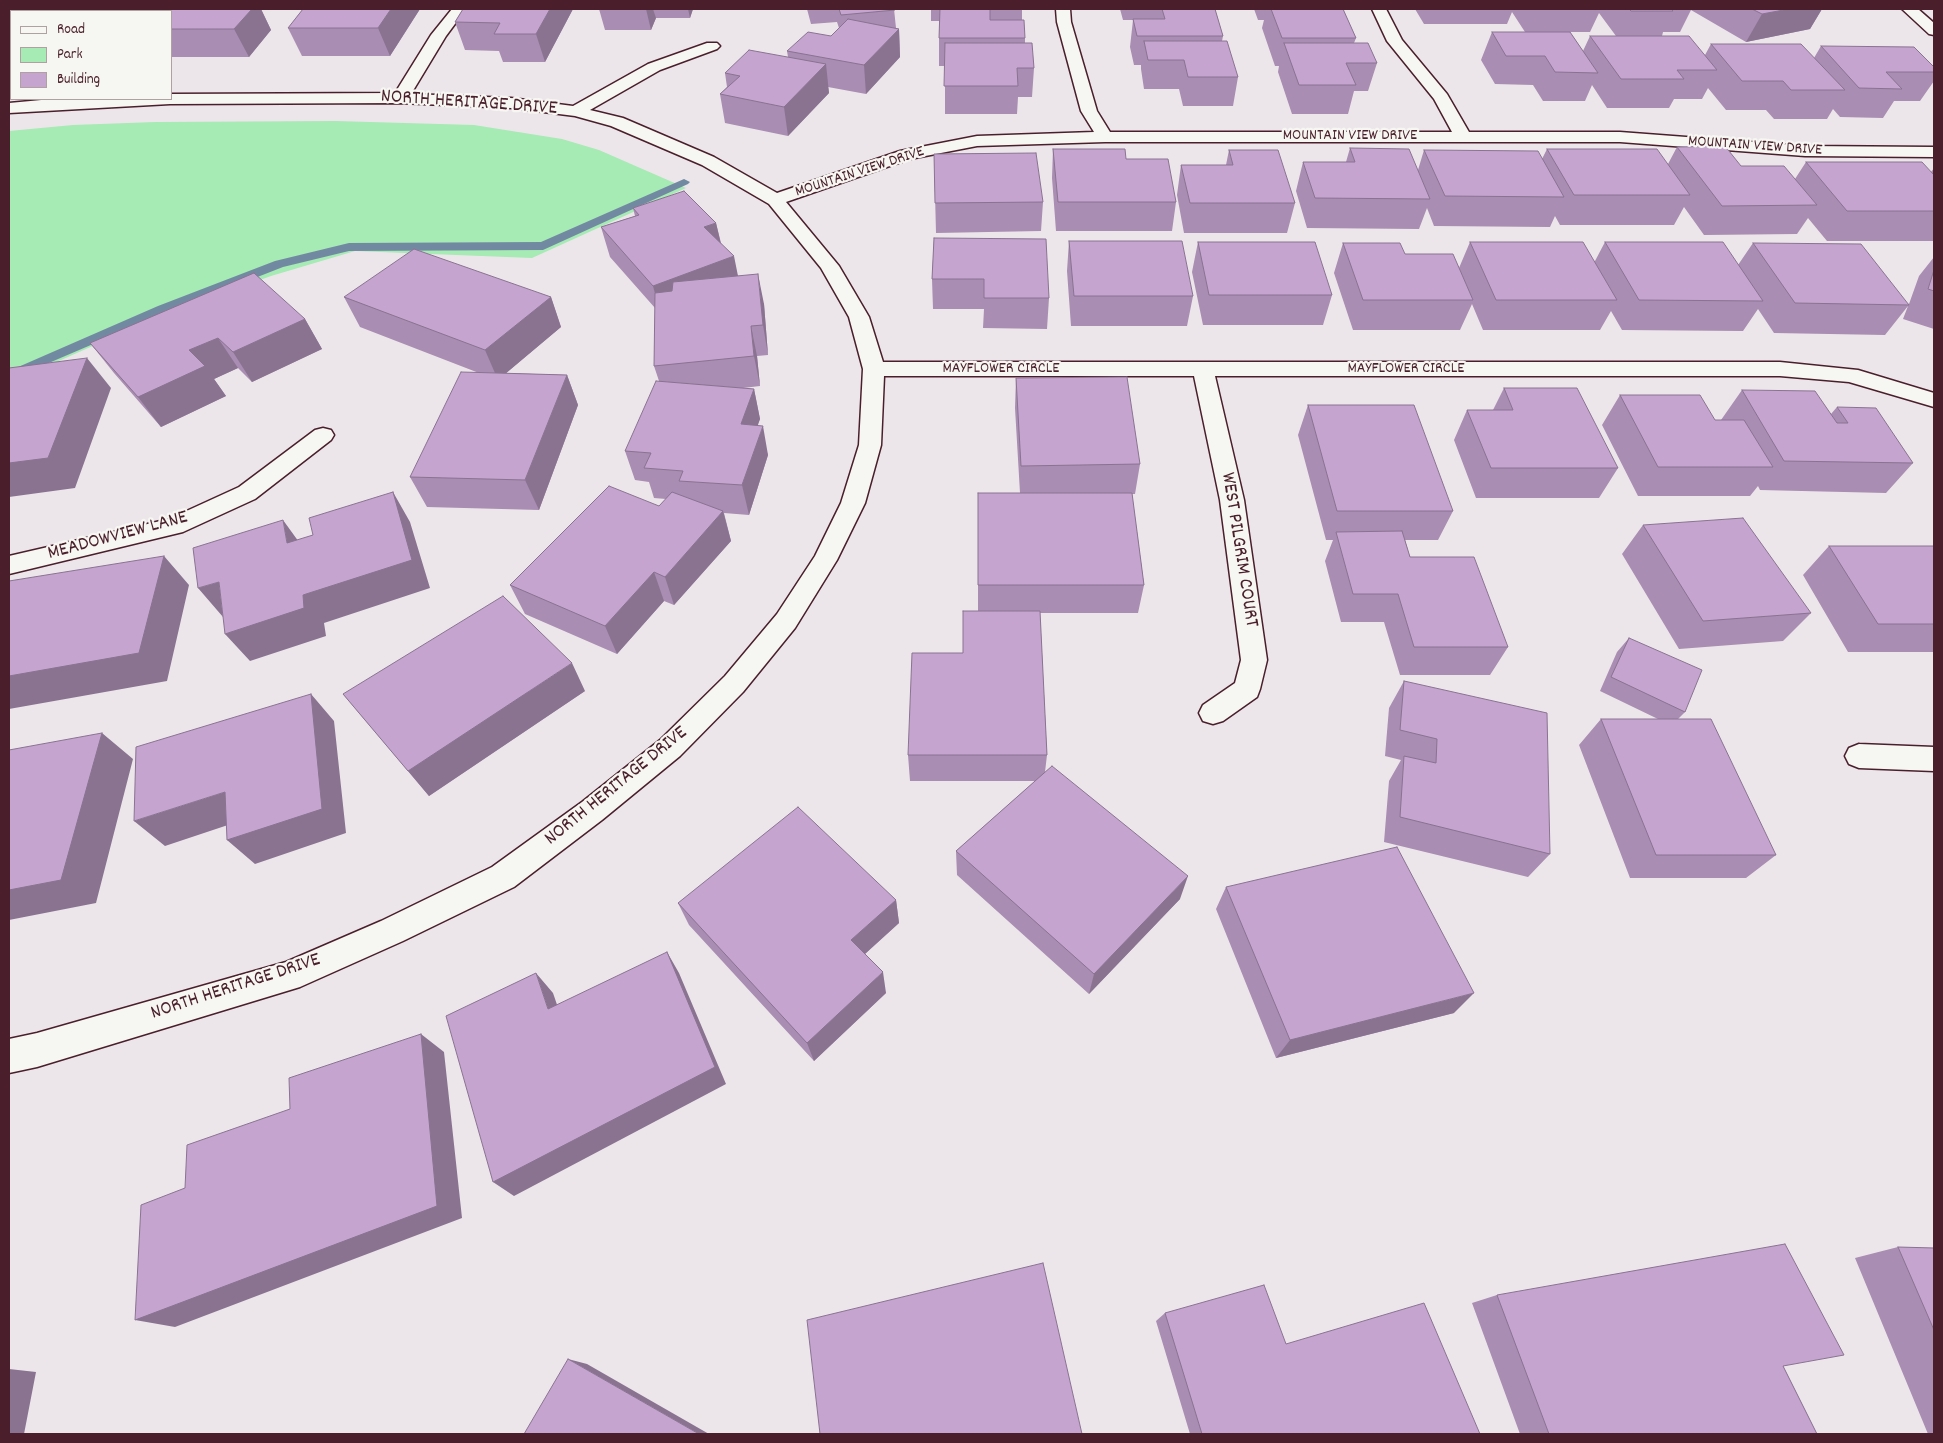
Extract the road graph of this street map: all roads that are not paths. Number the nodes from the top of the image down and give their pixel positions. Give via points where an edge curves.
1 (459, 9) edge
2 (1063, 9) edge
3 (1379, 9) edge
4 (1909, 9) edge
5 (1934, 31) edge
6 (712, 46) dead end
7 (400, 98) junction
8 (172, 99) edge
9 (146, 100) edge
10 (9, 108) edge
11 (576, 111) junction
12 (1105, 137) junction
13 (1463, 137) junction
14 (1934, 152) edge
15 (775, 200) junction
16 (874, 369) junction
17 (1203, 370) junction
18 (1934, 400) edge
19 (323, 435) dead end
20 (9, 565) edge
21 (1212, 714) dead end
22 (1859, 756) dead end
23 (1934, 759) edge
24 (9, 1056) edge

1 - 7 street
2 - 12 street via 1089,111
3 - 13 street via 1395,42 1441,97
4 - 5 street
6 - 11 street via 654,67
7 - 8 street, NORTH HERITAGE DRIVE
7 - 11 street, NORTH HERITAGE DRIVE via 511,103
9 - 10 street, NORTH HERITAGE DRIVE
11 - 15 street, NORTH HERITAGE DRIVE via 617,122 708,161
12 - 13 street, MOUNTAIN VIEW DRIVE
12 - 15 street, MOUNTAIN VIEW DRIVE via 976,141 906,155
13 - 14 street, MOUNTAIN VIEW DRIVE via 1620,137 1805,151
15 - 16 street, NORTH HERITAGE DRIVE via 829,266 859,317
16 - 17 street, MAYFLOWER CIRCLE
16 - 24 street, NORTH HERITAGE DRIVE via 870,445 853,503 825,560 786,621 734,684 670,748 592,811 503,877 289,976
17 - 18 street, MAYFLOWER CIRCLE via 1780,369 1850,375
17 - 21 street, WEST PILGRIM COURT via 1232,500 1254,660 1247,689
19 - 20 street, MEADOWVIEW LANE via 247,493 175,526
22 - 23 street

